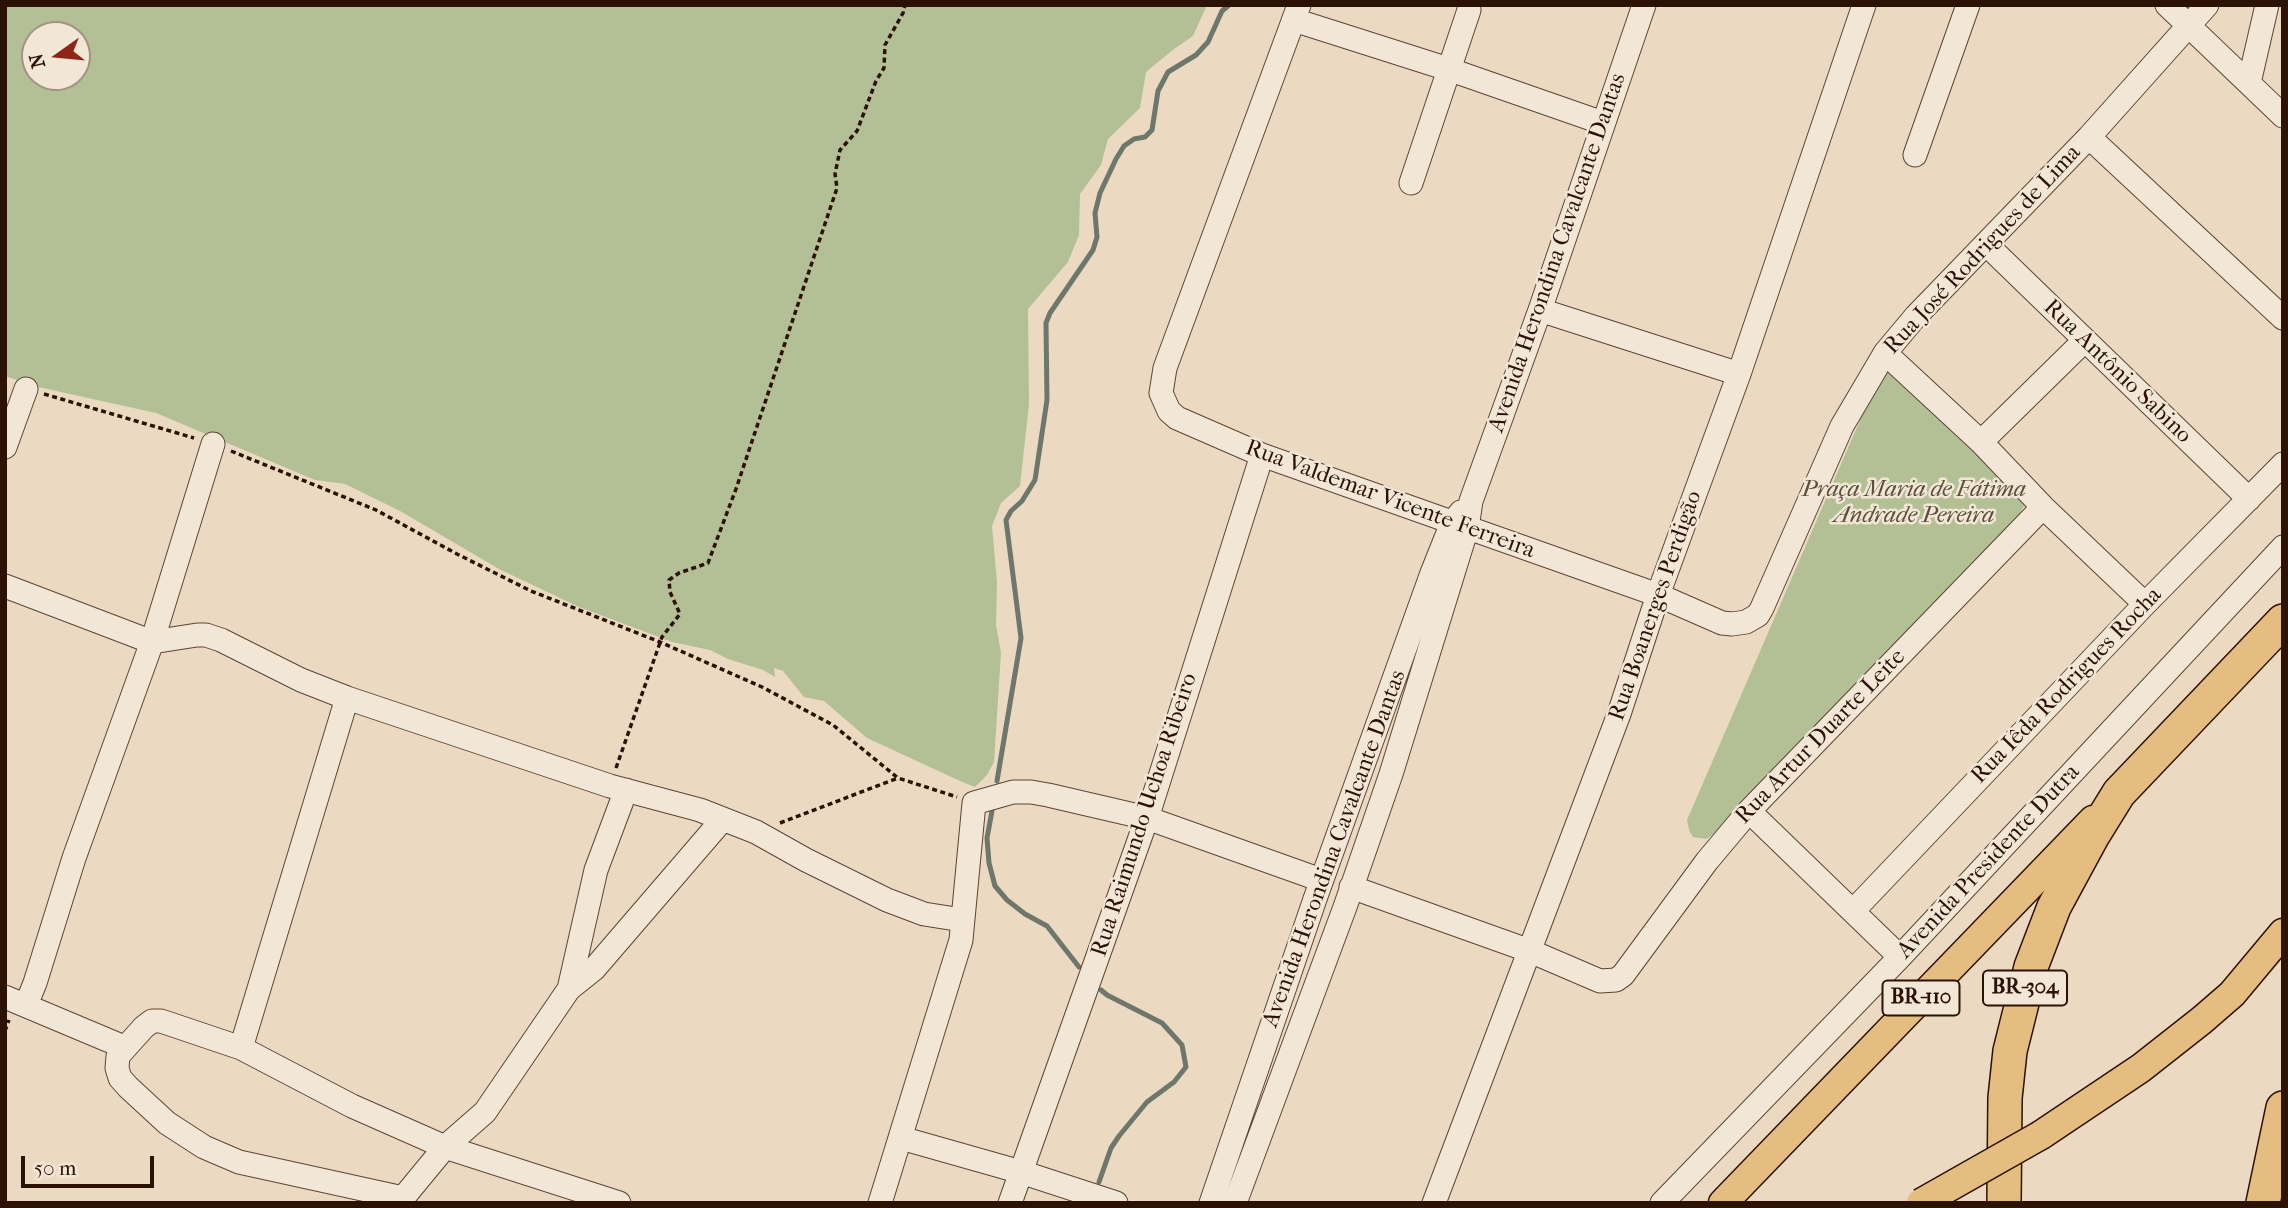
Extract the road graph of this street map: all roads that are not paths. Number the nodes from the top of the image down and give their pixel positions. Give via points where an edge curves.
1 (1644, 5) edge
2 (1864, 5) edge
3 (1968, 5) edge
4 (2167, 5) edge
5 (2207, 5) edge
6 (2267, 5) edge
7 (1469, 9) dead end
8 (1296, 13) edge
9 (2189, 26) junction
10 (1448, 69) junction
11 (2249, 83) junction
12 (2283, 116) edge
13 (1603, 123) junction
14 (2089, 137) junction
15 (1915, 155) dead end
16 (1411, 183) dead end
17 (1987, 245) junction
18 (1539, 310) junction
19 (2283, 318) edge
20 (2084, 341) junction
21 (1885, 353) junction
22 (1739, 374) junction
23 (26, 389) road end
24 (1981, 442) junction
25 (213, 444) road end
26 (5, 447) edge
27 (1262, 455) junction
28 (2283, 464) edge
29 (2249, 499) junction
30 (2043, 507) junction
31 (1460, 526) junction
32 (2283, 547) edge
33 (5, 586) edge
34 (1658, 595) junction
35 (2145, 604) junction
36 (2283, 621) edge
37 (152, 642) junction
38 (347, 698) junction
39 (618, 788) junction
40 (2119, 793) junction
41 (1749, 811) junction
42 (1147, 818) junction
43 (723, 819) junction
44 (1318, 889) junction
45 (1348, 897) junction
46 (1853, 911) junction
47 (962, 920) junction
48 (2283, 933) edge
49 (1530, 951) junction
50 (1900, 957) junction
51 (569, 989) junction
52 (15, 1001) edge
53 (124, 1047) junction
54 (240, 1048) junction
55 (2283, 1108) edge
56 (901, 1138) junction
57 (445, 1147) junction
58 (1021, 1172) junction
59 (402, 1200) edge
60 (619, 1203) edge
61 (880, 1203) edge
62 (1010, 1203) edge
63 (1116, 1203) edge
64 (1211, 1203) edge
65 (1235, 1203) edge
66 (1434, 1203) edge
67 (1662, 1203) edge
68 (1723, 1203) edge
69 (1921, 1203) edge
70 (2004, 1203) edge
71 (2263, 1203) edge

1 - 13 street, Avenida Herondina Cavalcante Dantas
2 - 22 street, Rua Boanerges Perdigão
3 - 15 street
4 - 9 street
5 - 9 street, Rua José Rodrigues de Lima
6 - 11 street
7 - 10 street
8 - 10 street
8 - 27 street, Rua Valdemar Vicente Ferreira via 1165,368 1161,393 1177,418
9 - 11 street
9 - 14 street, Rua José Rodrigues de Lima
10 - 13 street
10 - 16 street
11 - 12 street
13 - 18 street, Avenida Herondina Cavalcante Dantas
14 - 17 street, Rua José Rodrigues de Lima
14 - 19 street
17 - 20 street, Rua Antônio Sabino
17 - 21 street, Rua José Rodrigues de Lima
18 - 22 street
18 - 31 street, Avenida Herondina Cavalcante Dantas
20 - 24 street
20 - 29 street, Rua Antônio Sabino
21 - 24 street
21 - 34 street, Rua José Rodrigues de Lima via 1842,426 1758,615 1746,622 1723,623
22 - 34 street, Rua Boanerges Perdigão
23 - 26 street
24 - 30 street
25 - 37 street
27 - 31 street, Rua Valdemar Vicente Ferreira
27 - 42 street, Rua Raimundo Uchoa Ribeiro
28 - 29 street, Rua Iêda Rodrigues Rocha
29 - 35 street, Rua Iêda Rodrigues Rocha
30 - 35 street
30 - 41 street, Rua Artur Duarte Leite
31 - 34 street, Rua Valdemar Vicente Ferreira
31 - 44 street, Avenida Herondina Cavalcante Dantas via 1432,573
31 - 45 street, Avenida Herondina Cavalcante Dantas via 1419,690
32 - 50 street, Avenida Presidente Dutra
33 - 37 street
34 - 49 street, Rua Boanerges Perdigão via 1619,714
35 - 46 street, Rua Iêda Rodrigues Rocha
36 - 40 highway, BR-110
37 - 38 street via 213,637
37 - 52 street via 74,858 35,983
38 - 39 street
38 - 54 street
39 - 43 street
39 - 51 street
40 - 68 main road, Avenida Presidente Dutra / BR-110
40 - 70 highway, BR-304 via 2054,907 2031,967 2010,1051
41 - 46 street
41 - 49 street, Rua Artur Duarte Leite via 1616,980 1600,981
42 - 44 street
42 - 47 street via 1031,792 974,803
42 - 58 street, Rua Raimundo Uchoa Ribeiro
43 - 47 street via 887,900 924,914
43 - 51 street via 594,969
44 - 45 street
44 - 64 street, Avenida Herondina Cavalcante Dantas
45 - 49 street
45 - 65 street, Avenida Herondina Cavalcante Dantas
46 - 50 street
47 - 56 street via 955,965
48 - 69 main road, bridge via 2232,994 2141,1068 2041,1135
49 - 66 street, Rua Boanerges Perdigão
50 - 67 street, Avenida Presidente Dutra
51 - 57 street via 485,1112
52 - 53 street
53 - 54 street via 152,1021 161,1021
53 - 59 street via 118,1056 120,1078 167,1123 204,1147 239,1162
54 - 57 street via 352,1106
55 - 71 highway
56 - 58 street
56 - 61 street
57 - 59 street
57 - 60 street
58 - 62 street, Rua Raimundo Uchoa Ribeiro
58 - 63 street

